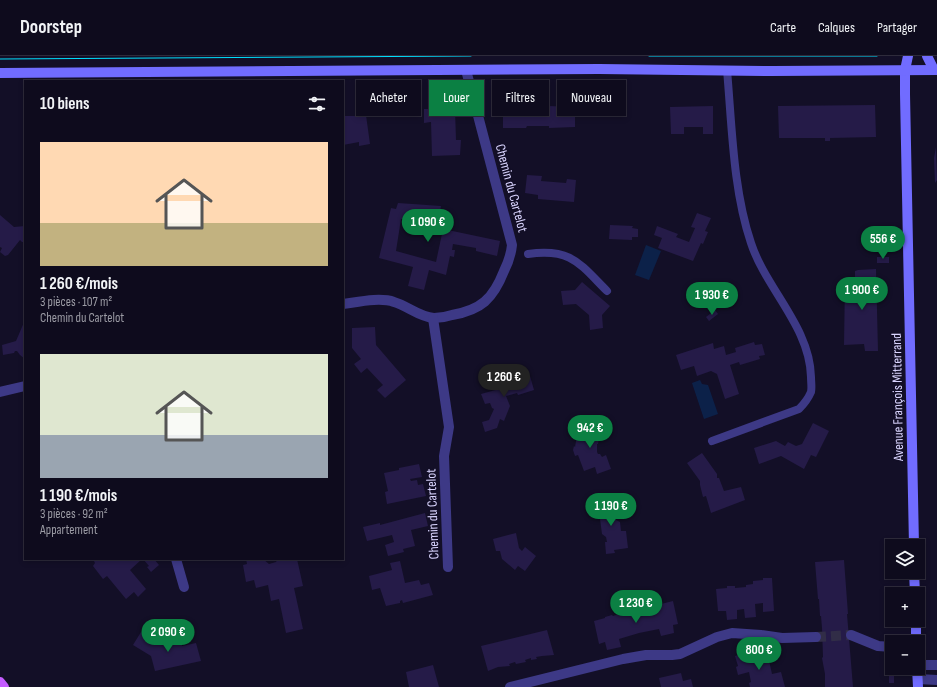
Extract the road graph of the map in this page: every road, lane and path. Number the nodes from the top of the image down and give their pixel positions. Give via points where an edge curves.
1 (908, 56) edge
2 (927, 56) edge
3 (466, 70) junction
4 (727, 70) junction
5 (905, 70) junction
6 (936, 70) edge
7 (0, 73) edge
8 (528, 254) dead end
9 (607, 291) dead end
10 (344, 304) edge
11 (433, 318) junction
12 (24, 386) edge
13 (0, 392) edge
14 (712, 441) dead end
15 (914, 539) edge
16 (176, 560) edge
17 (448, 567) dead end
18 (184, 586) dead end
19 (852, 635) tunnel mouth
20 (816, 637) tunnel mouth
21 (885, 646) edge
22 (925, 665) edge
23 (937, 665) edge
24 (937, 680) edge
25 (0, 682) edge
26 (918, 683) edge
27 (4, 687) edge
28 (510, 687) edge

1 - 5 street, Avenue François Mitterrand
2 - 6 street
3 - 4 street
3 - 7 street
3 - 11 street, Chemin du Cartelot via 512,253 498,287 486,302 458,314
4 - 5 street
4 - 14 lane via 738,194 751,244 766,276 801,333 811,369 812,390 807,401 798,409
5 - 6 street
5 - 15 street, Avenue François Mitterrand
8 - 9 lane via 566,255 578,262
10 - 11 street, Chemin du Cartelot via 395,302
11 - 17 street, Chemin du Cartelot via 449,427 444,456
12 - 13 street
16 - 18 street
19 - 21 street
20 - 28 street via 782,638 732,633 716,637 680,654 623,659
22 - 23 street
24 - 26 street
25 - 27 main road

